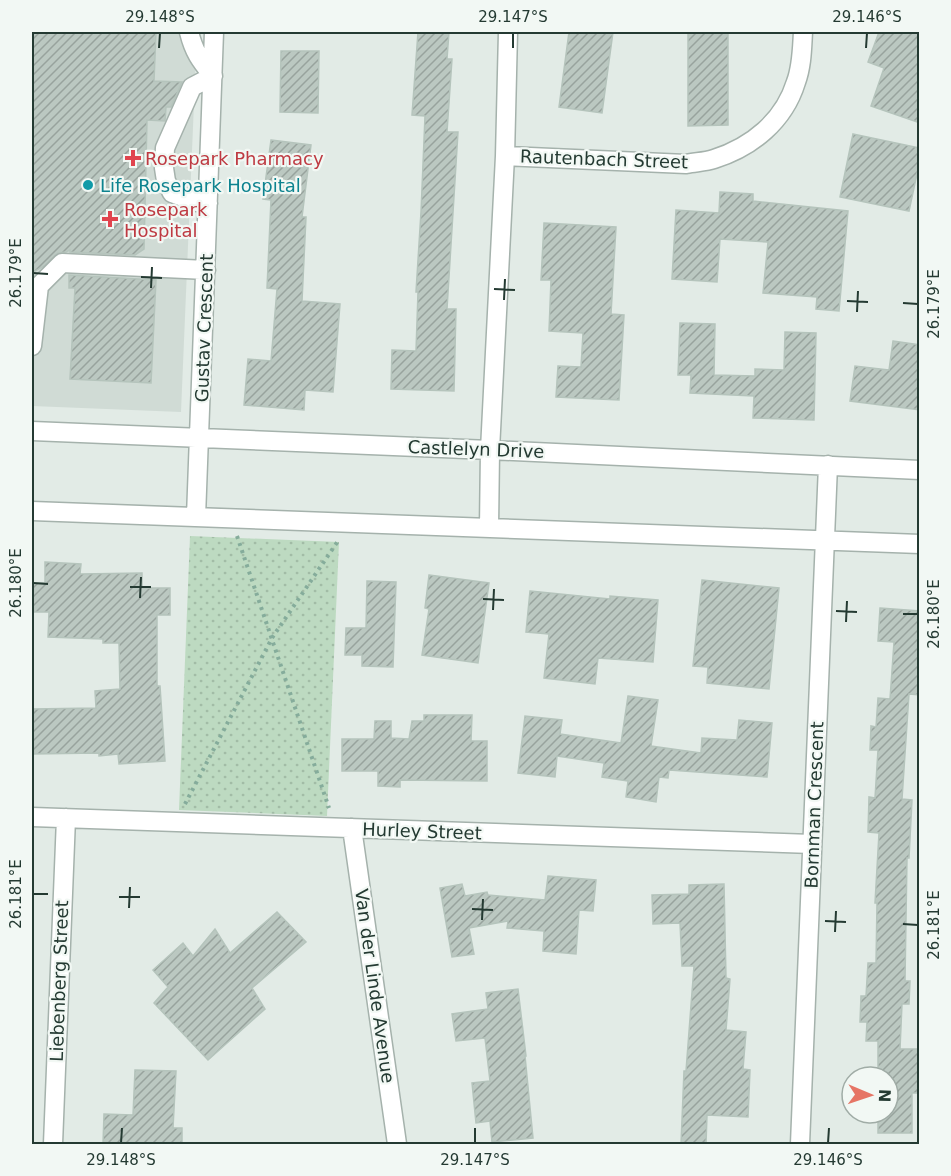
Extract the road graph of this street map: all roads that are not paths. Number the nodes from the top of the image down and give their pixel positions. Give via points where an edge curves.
1 (189, 32) edge
2 (214, 32) edge
3 (508, 32) edge
4 (803, 32) edge
5 (213, 76) junction
6 (505, 156) junction
7 (208, 203) junction
8 (206, 270) junction
9 (32, 346) edge
10 (32, 431) edge
11 (200, 437) junction
12 (490, 450) junction
13 (828, 465) junction
14 (920, 470) edge
15 (32, 511) edge
16 (196, 517) junction
17 (489, 528) junction
18 (824, 541) junction
19 (920, 544) edge
20 (32, 817) edge
21 (66, 818) junction
22 (344, 828) junction
23 (812, 844) junction
24 (53, 1144) edge
25 (397, 1144) edge
26 (800, 1144) edge

1 - 5 street via 193,46
2 - 5 street, Gustav Crescent
3 - 6 street
4 - 6 street, Rautenbach Street via 796,83 782,114 759,137 733,152 686,164
5 - 7 street, Gustav Crescent
5 - 7 street via 192,87 165,148 164,168 172,193
6 - 12 street
7 - 8 street, Gustav Crescent
8 - 9 street via 62,263 39,286
8 - 11 street, Gustav Crescent
10 - 11 street, Castlelyn Drive
11 - 12 street, Castlelyn Drive
11 - 16 street, Gustav Crescent
12 - 13 street, Castlelyn Drive
12 - 17 street
13 - 14 street, Castlelyn Drive
13 - 18 street, Bornman Crescent
15 - 16 street
16 - 17 street
17 - 18 street
18 - 19 street
18 - 23 street, Bornman Crescent
20 - 21 street, Hurley Street
21 - 22 street, Hurley Street
21 - 24 street, Liebenberg Street
22 - 23 street, Hurley Street
22 - 25 street, Van der Linde Avenue
23 - 26 street, Bornman Crescent

